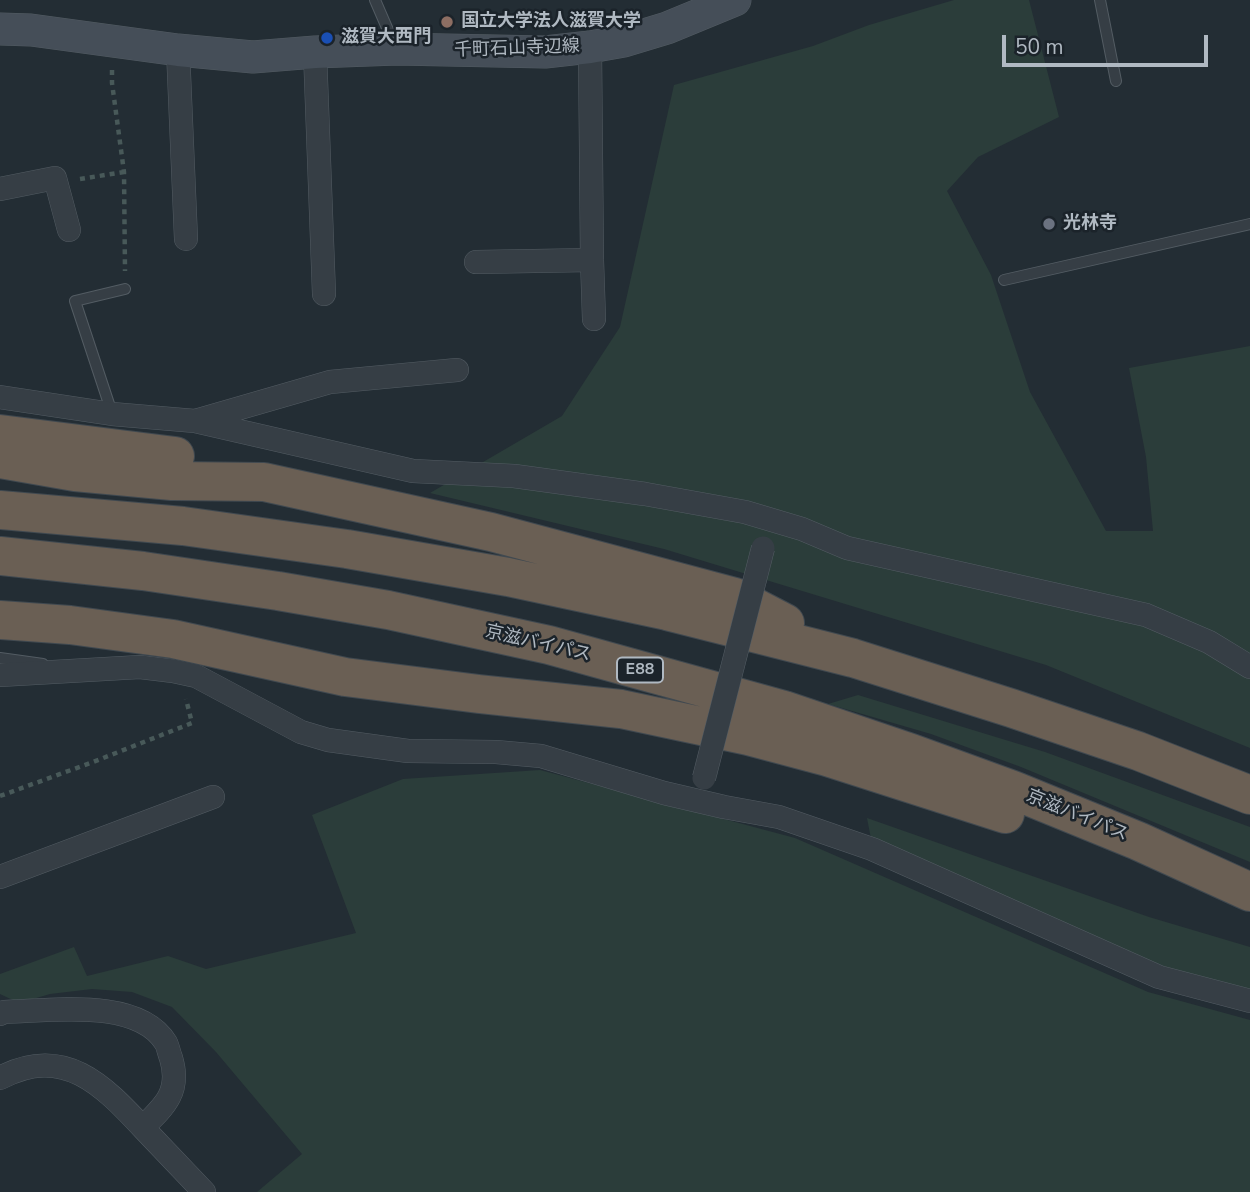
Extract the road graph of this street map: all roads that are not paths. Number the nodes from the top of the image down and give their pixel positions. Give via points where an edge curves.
1 (374, 0) edge
2 (735, 0) edge
3 (1100, 0) edge
4 (0, 29) edge
5 (590, 47) junction
6 (178, 50) junction
7 (397, 50) junction
8 (314, 52) junction
9 (1116, 81) dead end
10 (0, 189) edge
11 (1250, 224) edge
12 (69, 230) dead end
13 (186, 239) dead end
14 (592, 260) junction
15 (476, 262) dead end
16 (1004, 280) dead end
17 (125, 289) road end
18 (324, 294) dead end
19 (594, 319) dead end
20 (457, 370) dead end
21 (0, 397) edge
22 (112, 414) junction
23 (195, 421) junction
24 (0, 434) edge
25 (0, 459) edge
26 (264, 482) junction
27 (0, 510) edge
28 (771, 520) junction
29 (0, 556) edge
30 (0, 620) edge
31 (0, 658) edge
32 (853, 658) junction
33 (1250, 667) edge
34 (87, 670) junction
35 (0, 675) edge
36 (1250, 795) edge
37 (213, 797) dead end
38 (698, 801) junction
39 (0, 877) edge
40 (1247, 891) edge
41 (1250, 1001) edge
42 (0, 1014) edge
43 (0, 1078) edge
44 (142, 1127) junction
45 (204, 1192) edge

1 - 7 lane
2 - 5 main road, 千町石山寺辺線 via 667,28
3 - 9 lane
4 - 6 main road, 千町石山寺辺線
5 - 7 main road, 千町石山寺辺線 via 545,52
5 - 14 street
6 - 8 main road, 千町石山寺辺線 via 253,57
6 - 13 street
7 - 8 main road, 千町石山寺辺線
8 - 18 street
10 - 12 street via 55,178
11 - 16 lane
14 - 15 street
14 - 19 street
17 - 22 lane via 75,301
20 - 23 street via 330,382
21 - 22 street
22 - 23 street
23 - 28 street via 413,471 514,476 657,496
24 - 26 highway via 173,456
25 - 26 highway via 172,481
26 - 32 highway via 491,532 735,597
27 - 32 highway via 183,526 347,549 667,611
28 - 33 street via 847,548 1146,615 1209,642
28 - 38 street, bridge
29 - 40 highway, 京滋バイパス / E88 via 278,591 549,645 784,710 911,753 1138,841
30 - 40 highway via 173,639 345,677 621,709 748,736
31 - 34 lane
32 - 36 highway via 1138,751
34 - 35 street
34 - 38 street via 140,667 190,674 301,733 328,740 408,751 541,756
37 - 39 street
38 - 41 street via 779,817 872,849 1159,977
42 - 44 street via 100,1010 132,1016 150,1026 167,1043 174,1086 164,1107
43 - 44 street via 35,1065 63,1067 88,1077 112,1095
44 - 45 street

